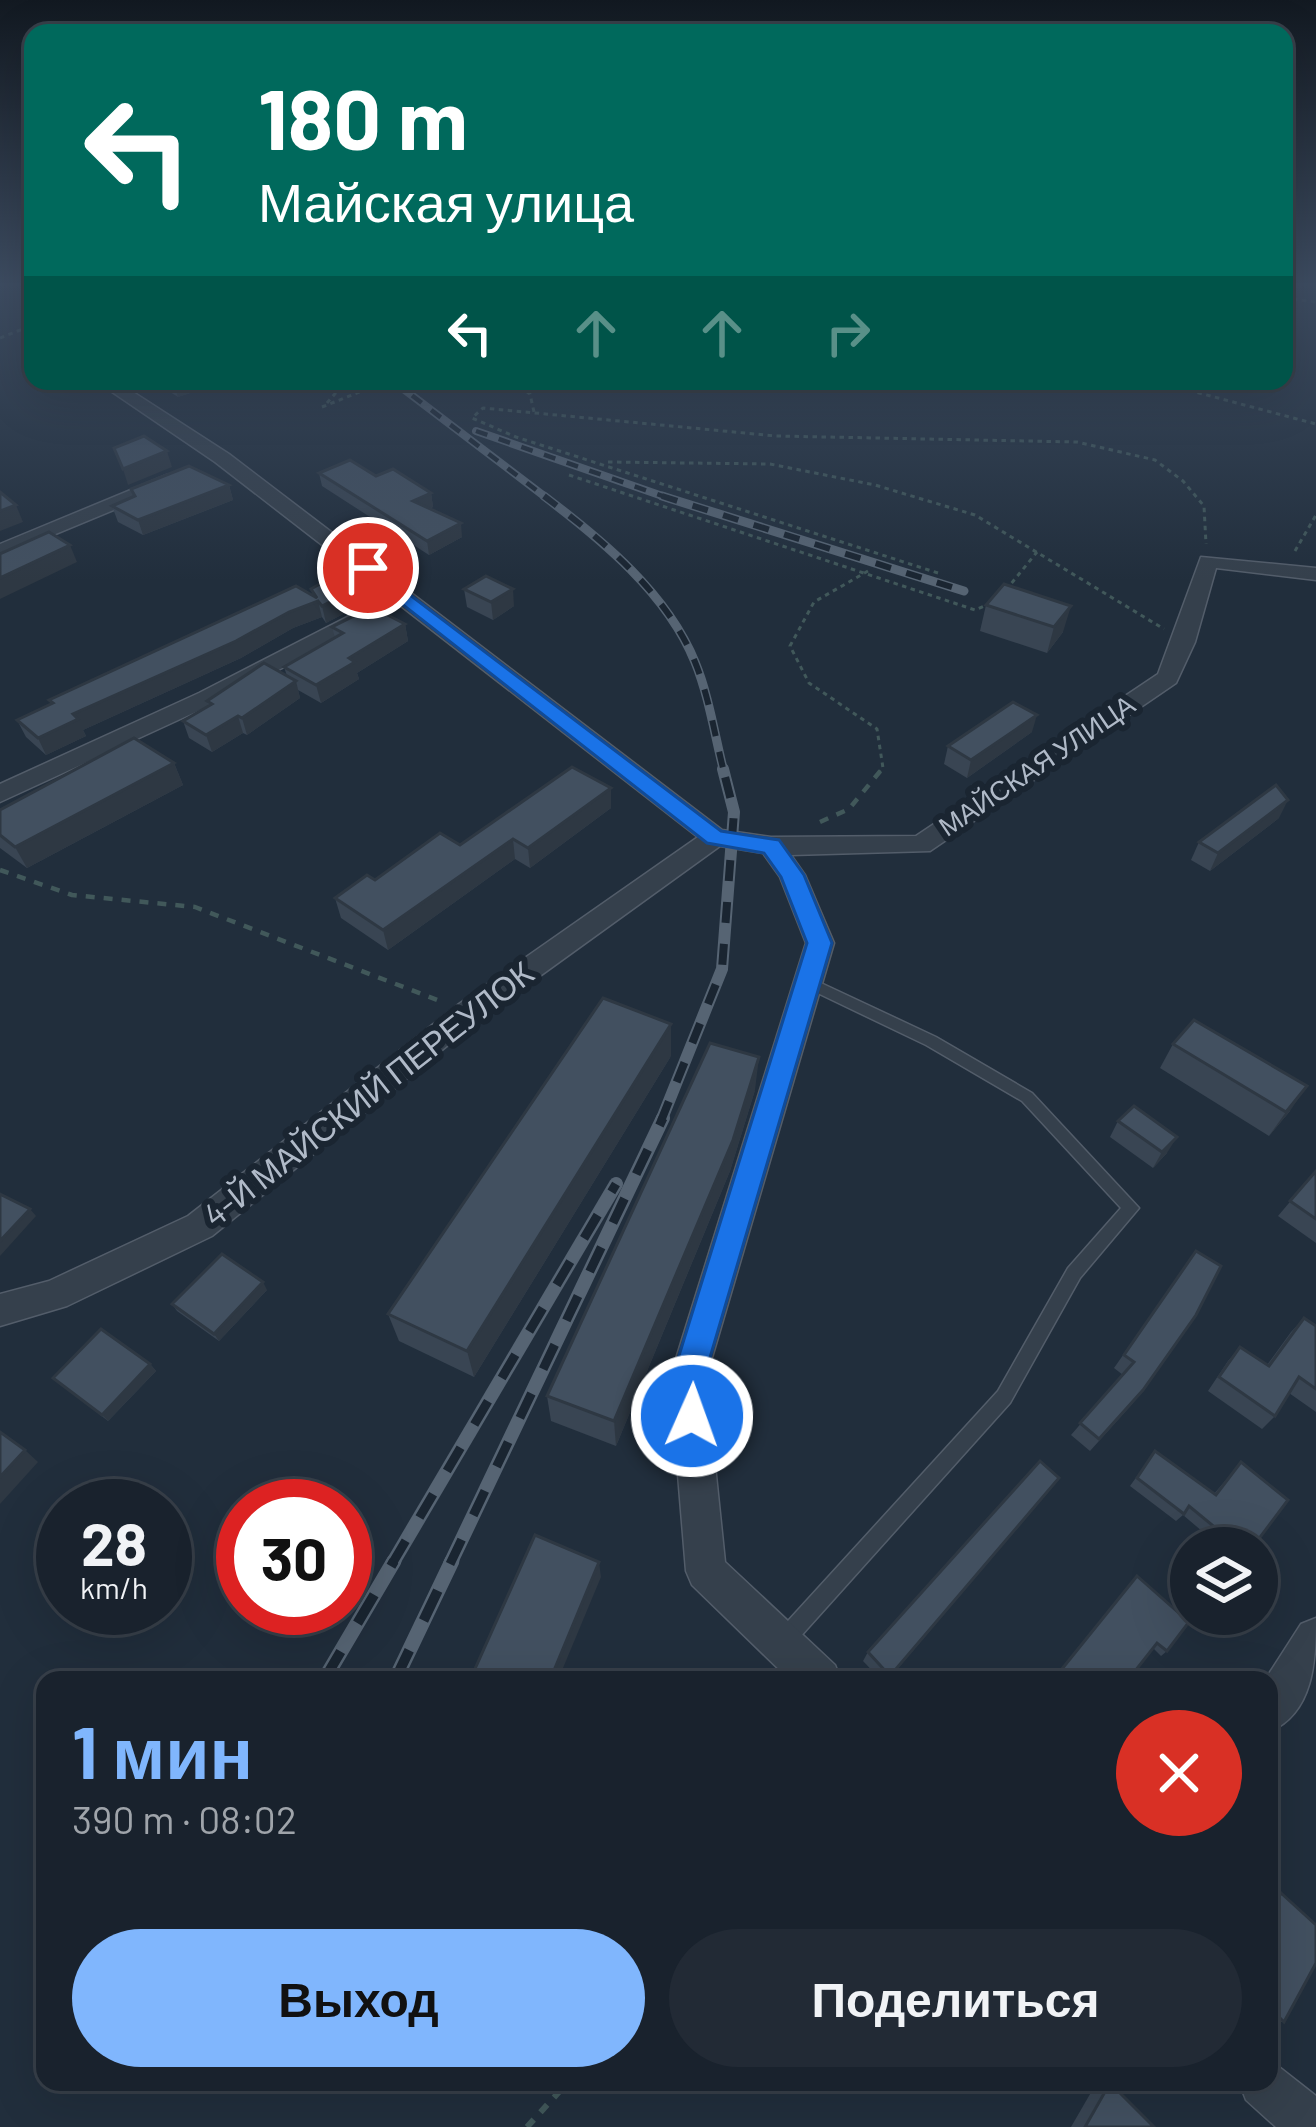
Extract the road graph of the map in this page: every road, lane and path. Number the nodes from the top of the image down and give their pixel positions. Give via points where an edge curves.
1 (114, 390) edge
2 (338, 390) edge
3 (364, 390) edge
4 (524, 390) edge
5 (1188, 390) edge
6 (534, 412) junction
7 (1316, 424) edge
8 (602, 462) junction
9 (202, 466) junction
10 (568, 475) dead end
11 (1316, 515) edge
12 (0, 551) edge
13 (1037, 553) junction
14 (1208, 561) junction
15 (1280, 570) junction
16 (868, 571) junction
17 (938, 573) dead end
18 (1316, 574) edge
19 (404, 596) junction
20 (1184, 642) junction
21 (0, 794) edge
22 (715, 838) junction
23 (771, 846) junction
24 (0, 870) edge
25 (808, 982) junction
26 (469, 1012) junction
27 (0, 1310) edge
28 (1316, 1639) edge
29 (781, 1643) junction
30 (811, 1671) edge
31 (1278, 1698) edge
32 (560, 2091) edge
33 (1274, 2091) edge
34 (527, 2127) edge
35 (1313, 2127) edge

1 - 9 street, МАЙСКАЯ УЛИЦА
2 - 3 path via 322,407
4 - 6 path
5 - 7 path
6 - 8 path via 483,408 472,418
6 - 14 path via 776,436 1077,442 1155,460 1183,481 1204,506
8 - 13 path via 770,464 875,485 974,515
8 - 17 path
9 - 12 street
9 - 19 street, МАЙСКАЯ УЛИЦА
10 - 16 path
11 - 15 path
13 - 16 path via 997,601 975,610
13 - 20 path
14 - 15 street
14 - 20 street, МАЙСКАЯ УЛИЦА
15 - 18 street
16 - 23 path via 814,602 790,646 809,683 877,729 883,768 848,809
19 - 21 street
19 - 22 street, МАЙСКАЯ УЛИЦА
20 - 23 street, МАЙСКАЯ УЛИЦА via 1168,678 921,844
22 - 23 street, МАЙСКАЯ УЛИЦА
22 - 26 street, 4-Й МАЙСКИЙ ПЕРЕУЛОК
23 - 25 street via 820,943
24 - 26 path via 72,895 195,907
25 - 29 street via 688,1378 706,1571
25 - 29 lane via 1027,1097 1131,1208 1074,1274 1004,1397
26 - 27 street, 4-Й МАЙСКИЙ ПЕРЕУЛОК via 200,1226 55,1294
28 - 31 street
29 - 30 street
32 - 34 path
33 - 35 street

